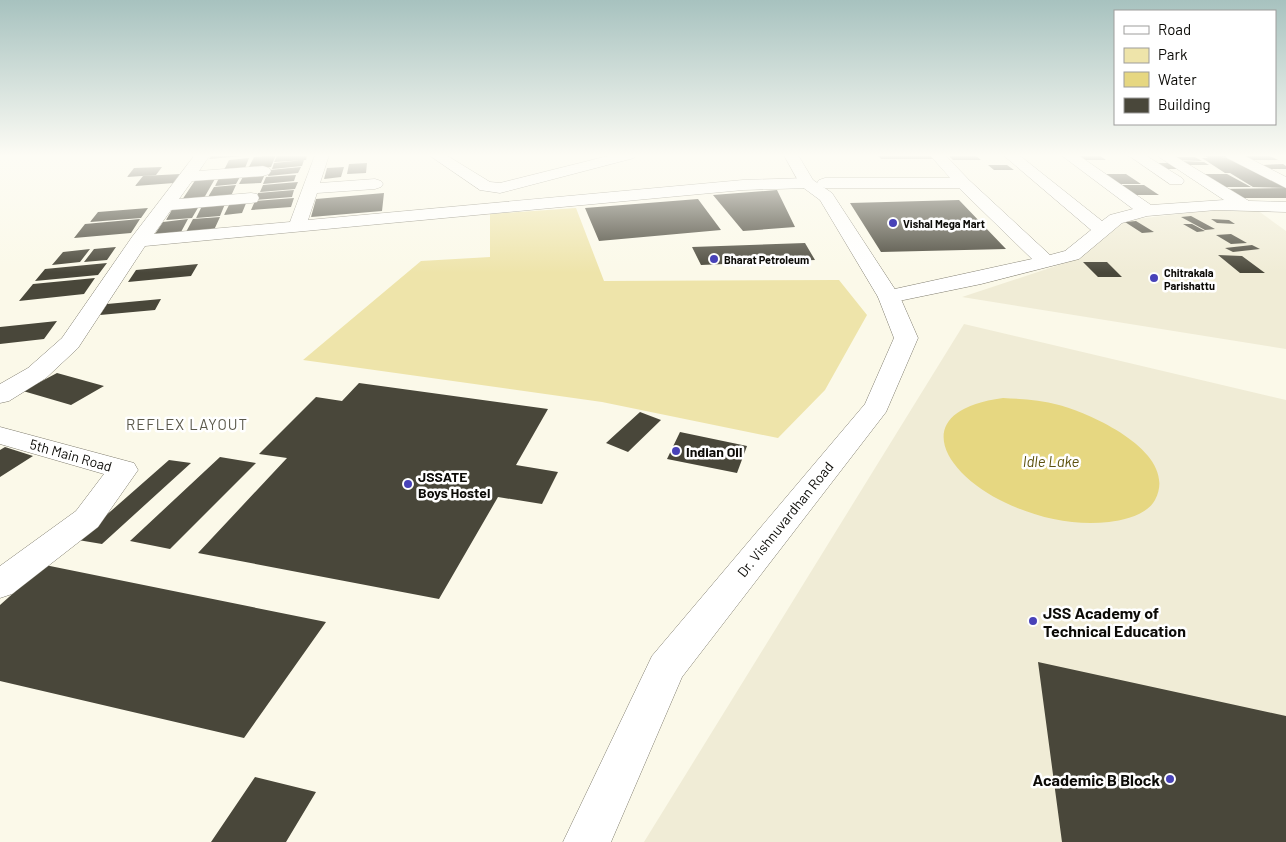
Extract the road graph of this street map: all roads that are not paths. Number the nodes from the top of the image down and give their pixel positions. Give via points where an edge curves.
1 (174, 194) edge
2 (309, 194) edge
3 (516, 194) edge
4 (637, 194) edge
5 (823, 194) edge
6 (975, 194) edge
7 (1058, 194) edge
8 (1122, 194) edge
9 (1199, 194) edge
10 (1227, 194) edge
11 (251, 198) dead end
12 (165, 205) junction
13 (1216, 205) junction
14 (516, 206) junction
15 (1246, 206) junction
16 (1286, 207) edge
17 (1147, 212) junction
18 (297, 226) junction
19 (1102, 230) junction
20 (139, 241) junction
21 (1046, 262) junction
22 (889, 297) junction
23 (0, 395) edge
24 (0, 435) edge
25 (0, 585) edge
26 (587, 842) edge

1 - 12 street
2 - 18 street
3 - 14 street
4 - 14 street
5 - 22 street, Dr. Vishnuvardhan Road
6 - 21 street
7 - 19 street
8 - 17 street
9 - 13 street
10 - 15 street
11 - 12 street
12 - 20 street
13 - 15 street
13 - 17 street
14 - 18 street
15 - 16 street
17 - 19 street via 1116,219
18 - 20 street
19 - 21 street via 1072,255
20 - 23 street via 70,343 37,373
21 - 22 street
22 - 26 street, Dr. Vishnuvardhan Road via 906,338 876,406 666,668
24 - 25 street, 5th Main Road via 123,470 87,519

